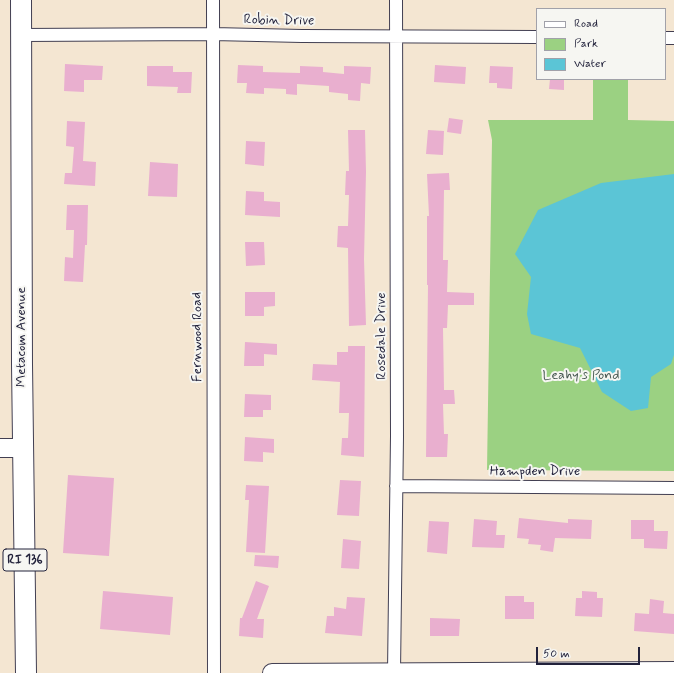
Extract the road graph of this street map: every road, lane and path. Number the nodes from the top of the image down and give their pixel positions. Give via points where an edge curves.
1 (21, 0) edge
2 (213, 0) edge
3 (396, 0) edge
4 (213, 34) junction
5 (21, 35) junction
6 (396, 36) junction
7 (536, 37) edge
8 (0, 448) edge
9 (24, 448) junction
10 (396, 486) junction
11 (674, 488) edge
12 (674, 671) edge
13 (394, 672) edge
14 (26, 673) edge
15 (214, 673) edge
16 (272, 673) edge

1 - 5 main road, Metacom Avenue / RI 136
2 - 4 street, Fernwood Road
3 - 6 street, Rosedale Drive
4 - 5 street, Robin Drive
4 - 6 street, Robin Drive
4 - 15 street, Fernwood Road
5 - 9 main road, Metacom Avenue / RI 136
6 - 7 street, Robin Drive
6 - 10 street, Rosedale Drive
8 - 9 street
9 - 14 main road, Metacom Avenue / RI 136
10 - 11 street, Hampden Drive
10 - 13 street, Rosedale Drive
12 - 13 street
13 - 16 street

